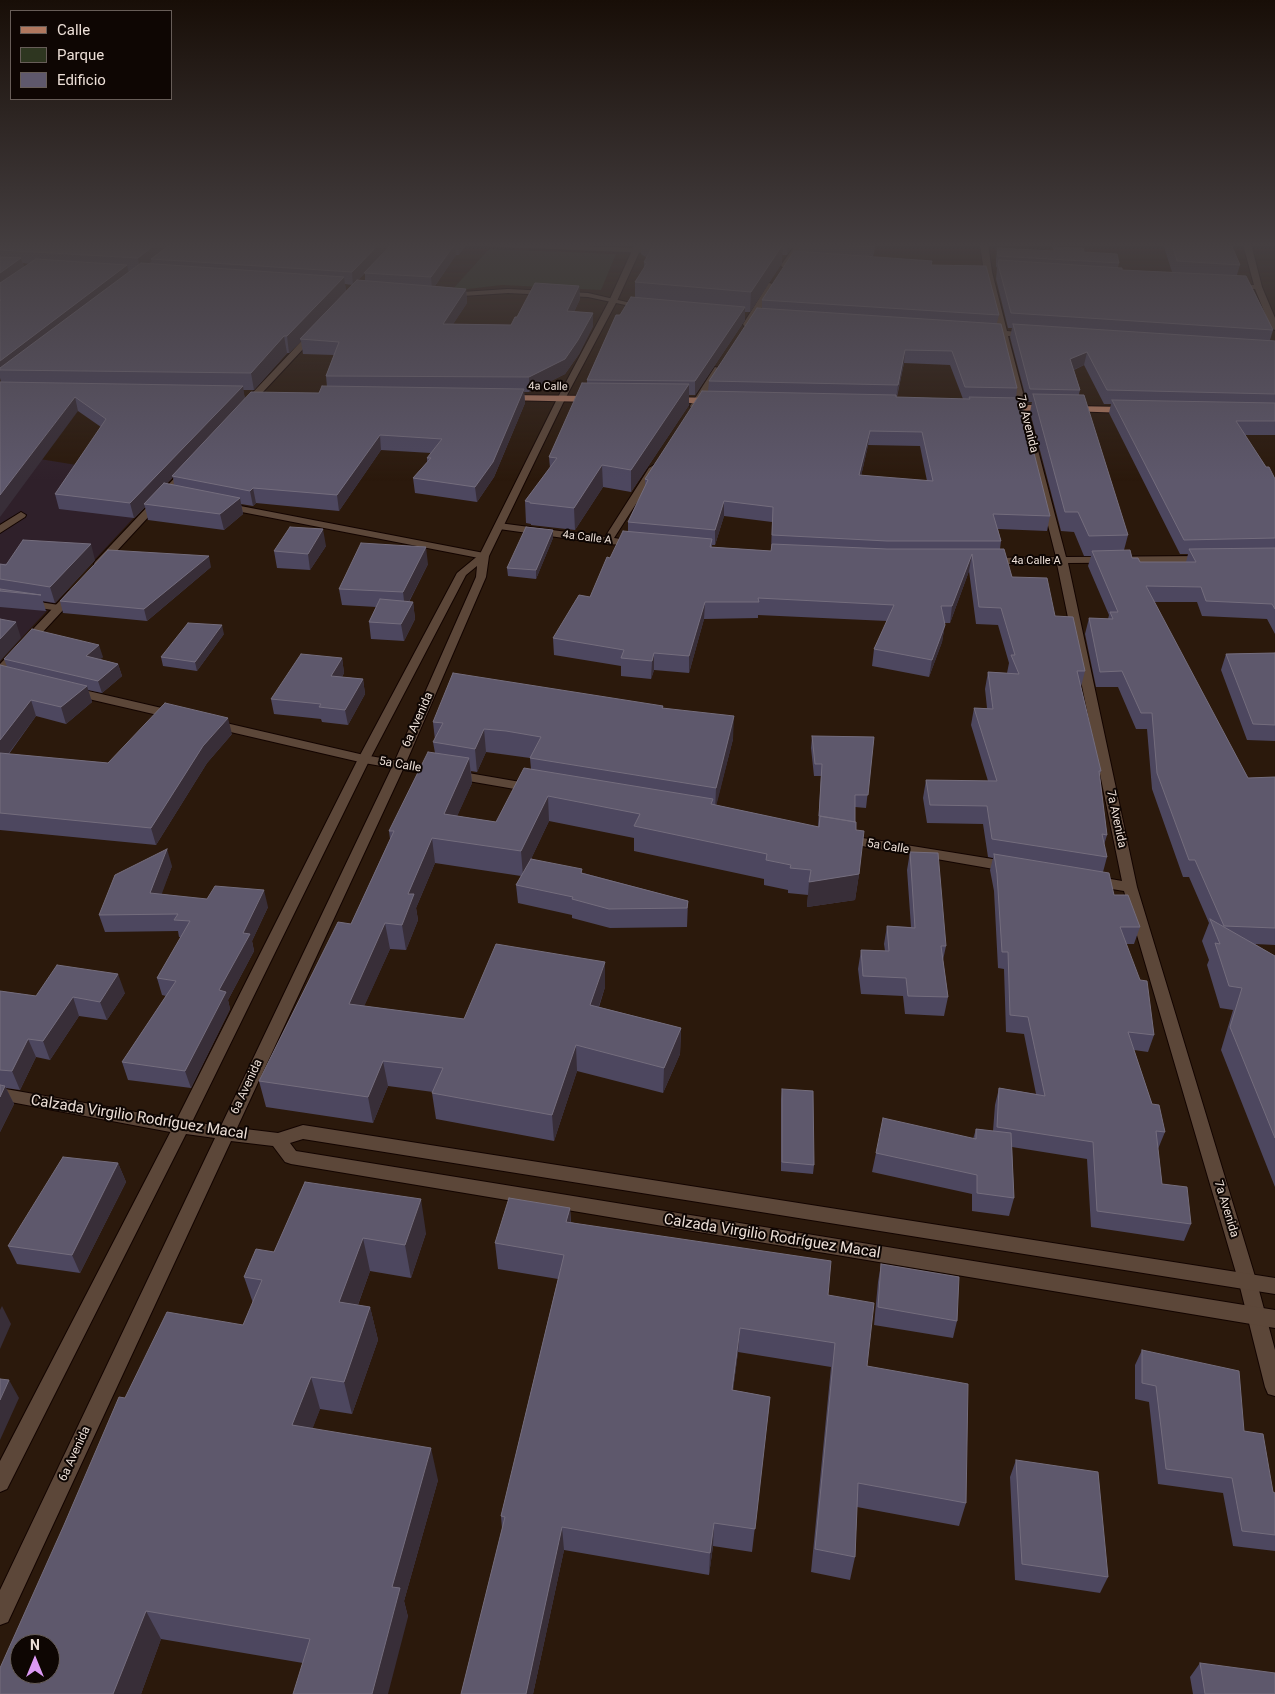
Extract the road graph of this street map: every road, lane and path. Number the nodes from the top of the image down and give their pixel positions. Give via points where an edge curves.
1 (602, 323) edge
2 (747, 323) edge
3 (1001, 323) edge
4 (322, 324) edge
5 (975, 331) edge
6 (741, 333) edge
7 (1004, 333) junction
8 (1033, 335) edge
9 (725, 358) edge
10 (492, 398) edge
11 (562, 399) junction
12 (600, 399) edge
13 (659, 400) edge
14 (698, 400) junction
15 (728, 401) edge
16 (994, 407) edge
17 (1023, 408) junction
18 (1140, 410) edge
19 (236, 416) edge
20 (688, 416) edge
21 (661, 457) edge
22 (198, 459) edge
23 (213, 504) edge
24 (21, 515) dead end
25 (499, 526) junction
26 (0, 530) edge
27 (607, 541) junction
28 (646, 545) edge
29 (484, 556) junction
30 (1217, 559) edge
31 (974, 561) edge
32 (1062, 561) junction
33 (92, 572) edge
34 (79, 587) edge
35 (0, 599) edge
36 (59, 608) junction
37 (3, 674) edge
38 (58, 688) edge
39 (364, 759) junction
40 (399, 765) junction
41 (545, 790) edge
42 (828, 836) edge
43 (1023, 869) edge
44 (1081, 879) edge
45 (1130, 887) junction
46 (0, 1094) edge
47 (181, 1127) junction
48 (225, 1133) junction
49 (278, 1140) junction
50 (1248, 1283) junction
51 (1275, 1286) edge
52 (1257, 1317) junction
53 (1275, 1319) edge
54 (1275, 1387) edge
55 (0, 1482) edge
56 (0, 1614) edge

1 - 11 street, 6a Avenida
2 - 6 street
3 - 7 street, 7a Avenida
4 - 19 street
5 - 7 street
7 - 8 street
7 - 17 street, 7a Avenida
9 - 14 street
10 - 11 main road, 4a Calle
11 - 12 main road, 4a Calle
11 - 25 street, 6a Avenida
13 - 14 main road
14 - 15 main road
14 - 20 street
16 - 17 main road
17 - 18 main road
17 - 32 street, 7a Avenida
21 - 27 street
22 - 33 street via 170,495
23 - 29 street
24 - 26 lane
25 - 27 street, 4a Calle A
25 - 29 street, 6a Avenida
27 - 28 street, 4a Calle A
29 - 39 street, 6a Avenida via 462,573
29 - 40 street, 6a Avenida via 481,577
30 - 32 street, 4a Calle A
31 - 32 street, 4a Calle A
32 - 45 street, 7a Avenida
34 - 36 street
35 - 36 street
36 - 37 street
38 - 39 street, 5a Calle
39 - 40 street, 5a Calle
39 - 47 street, 6a Avenida
40 - 41 street, 5a Calle
40 - 48 street, 6a Avenida
42 - 43 street, 5a Calle
44 - 45 street
45 - 50 street, 7a Avenida
46 - 47 street, Calzada Virgilio Rodríguez Macal
47 - 48 street, Calzada Virgilio Rodríguez Macal
47 - 55 street, 6a Avenida
48 - 49 street, Calzada Virgilio Rodríguez Macal
48 - 56 street, 6a Avenida
49 - 50 street, Calzada Virgilio Rodríguez Macal via 303,1132
49 - 52 street, Calzada Virgilio Rodríguez Macal via 291,1157
50 - 51 street, Calzada Virgilio Rodríguez Macal
50 - 52 street, 7a Avenida
52 - 53 street, Calzada Virgilio Rodríguez Macal
52 - 54 street, 7a Avenida

